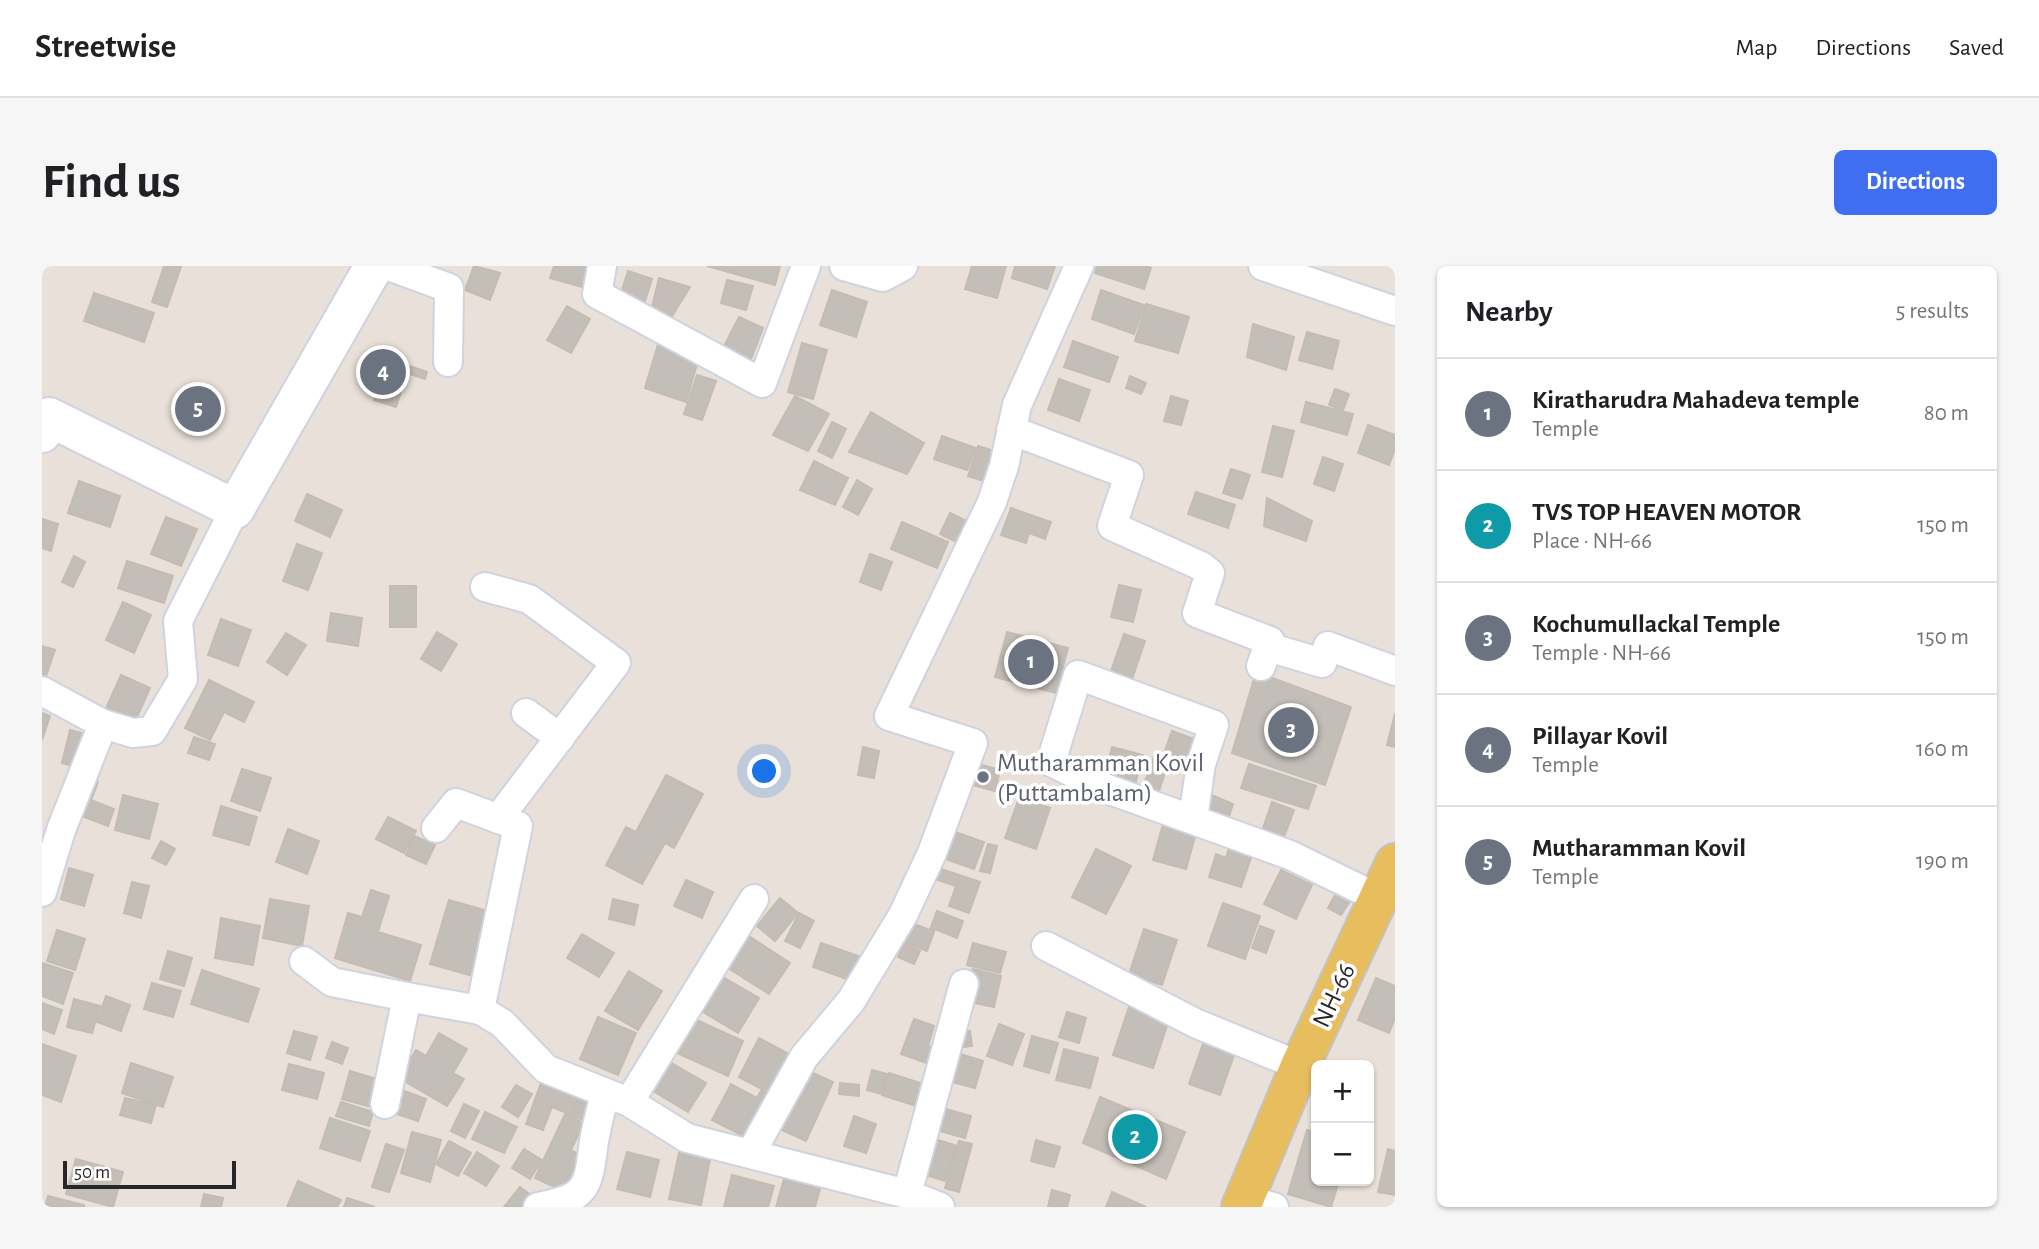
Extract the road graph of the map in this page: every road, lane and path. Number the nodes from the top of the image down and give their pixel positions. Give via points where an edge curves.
1 (374, 266) edge
2 (389, 266) edge
3 (602, 266) edge
4 (806, 266) edge
5 (844, 266) edge
6 (903, 266) edge
7 (1079, 266) edge
8 (1263, 266) edge
9 (1395, 311) edge
10 (448, 362) dead end
11 (45, 421) edge
12 (1011, 430) junction
13 (235, 509) junction
14 (485, 587) dead end
15 (1395, 671) edge
16 (42, 691) edge
17 (526, 713) dead end
18 (103, 724) junction
19 (560, 738) junction
20 (1193, 818) junction
21 (498, 819) junction
22 (436, 828) dead end
23 (1395, 863) edge
24 (42, 892) edge
25 (1378, 898) junction
26 (754, 899) dead end
27 (1046, 946) dead end
28 (304, 961) dead end
29 (964, 984) dead end
30 (407, 997) junction
31 (480, 1010) junction
32 (1300, 1066) junction
33 (617, 1098) junction
34 (385, 1104) dead end
35 (751, 1153) junction
36 (907, 1194) junction
37 (1254, 1205) edge
38 (538, 1207) edge
39 (940, 1207) edge

1 - 13 main road
2 - 10 street via 449,288
3 - 4 street via 597,294 762,383
5 - 6 street via 883,277
7 - 12 street via 1017,405
8 - 9 street
11 - 13 main road
12 - 15 street via 1129,475 1112,526 1210,573 1197,613 1270,641 1265,657 1322,663 1328,646
12 - 35 street via 992,502 889,716 973,743 903,915 851,1001 804,1057
13 - 18 street via 177,621 183,679 152,731 133,733
14 - 19 street via 529,599 616,663
16 - 18 street
17 - 19 street
18 - 24 street
19 - 21 street
20 - 20 street via 1102,787 1051,762 1078,675 1214,725 1201,764
20 - 25 street via 1290,855
21 - 22 street via 456,803
21 - 31 street via 518,826
23 - 25 main road, NH-66
25 - 32 main road, NH-66
26 - 33 street
27 - 32 street via 1195,1023
28 - 30 street via 332,982
29 - 36 street
30 - 31 street
30 - 34 street
31 - 33 street via 502,1023 546,1069
32 - 37 main road, NH-66
33 - 35 street via 687,1139
33 - 38 street via 595,1137 594,1162 584,1186 574,1197
35 - 36 street
36 - 39 street

